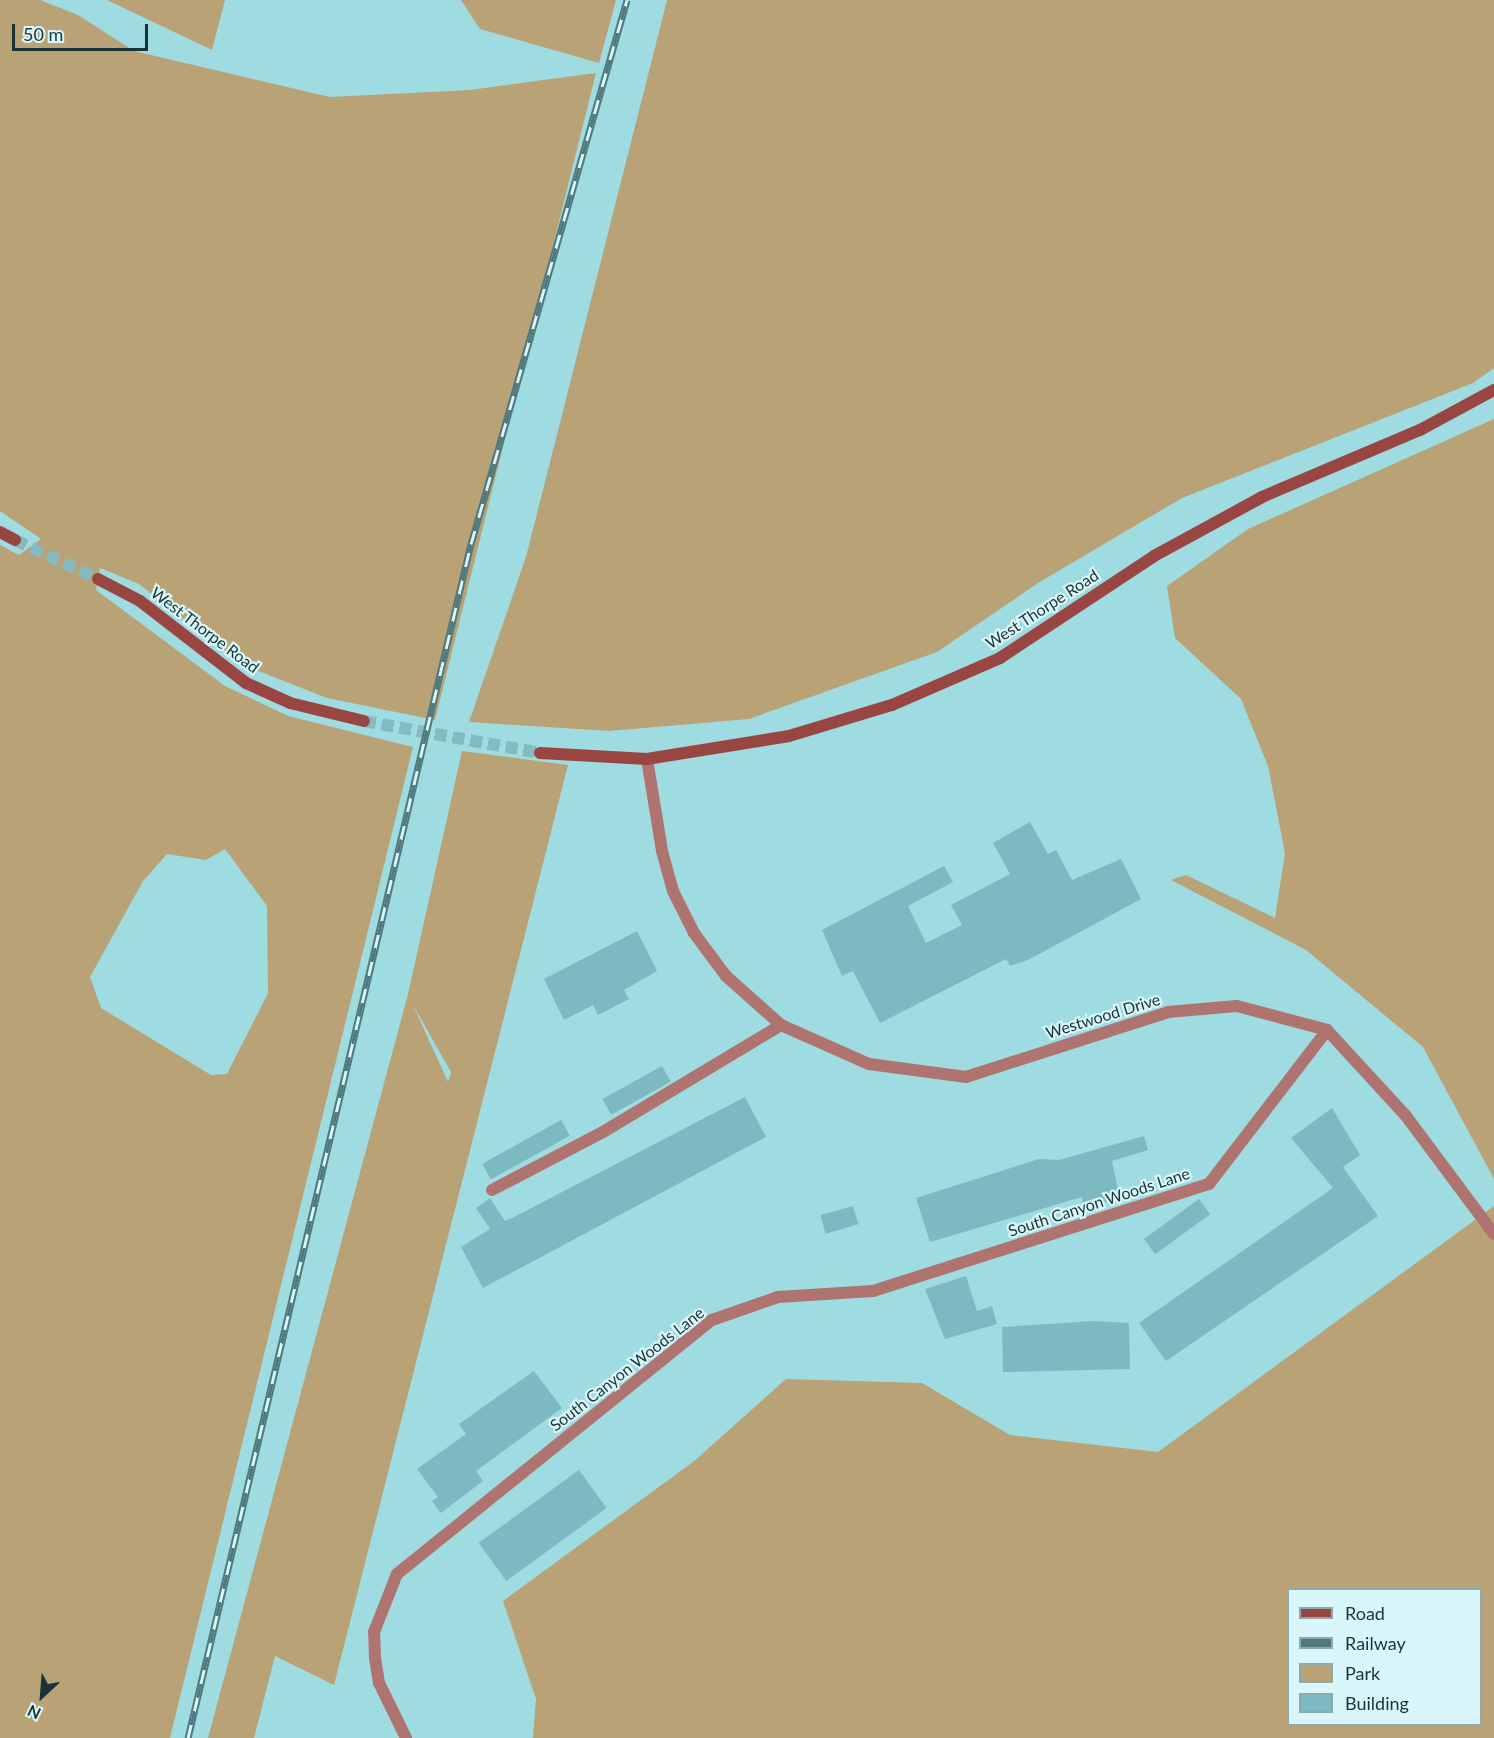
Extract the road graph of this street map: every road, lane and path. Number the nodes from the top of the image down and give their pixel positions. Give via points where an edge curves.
1 (1494, 390) edge
2 (0, 532) edge
3 (15, 540) tunnel mouth
4 (99, 579) tunnel mouth
5 (364, 721) tunnel mouth
6 (540, 753) tunnel mouth
7 (646, 759) junction
8 (781, 1025) junction
9 (1327, 1030) junction
10 (492, 1190) dead end
11 (1494, 1234) edge
12 (406, 1738) edge

1 - 7 street, West Thorpe Road via 1420,430 1233,513 1154,556 1000,658 892,705 789,736
2 - 3 street
4 - 5 street, West Thorpe Road via 140,602 246,683 290,703
6 - 7 street, West Thorpe Road
7 - 8 street, Westwood Drive via 673,891 726,976
8 - 9 street, Westwood Drive via 869,1064 966,1077 1168,1012 1237,1006
8 - 10 street via 603,1132
9 - 11 street via 1406,1116
9 - 12 street, South Canyon Woods Lane via 1209,1184 873,1291 778,1297 712,1320 397,1574 374,1632 375,1657 379,1683

